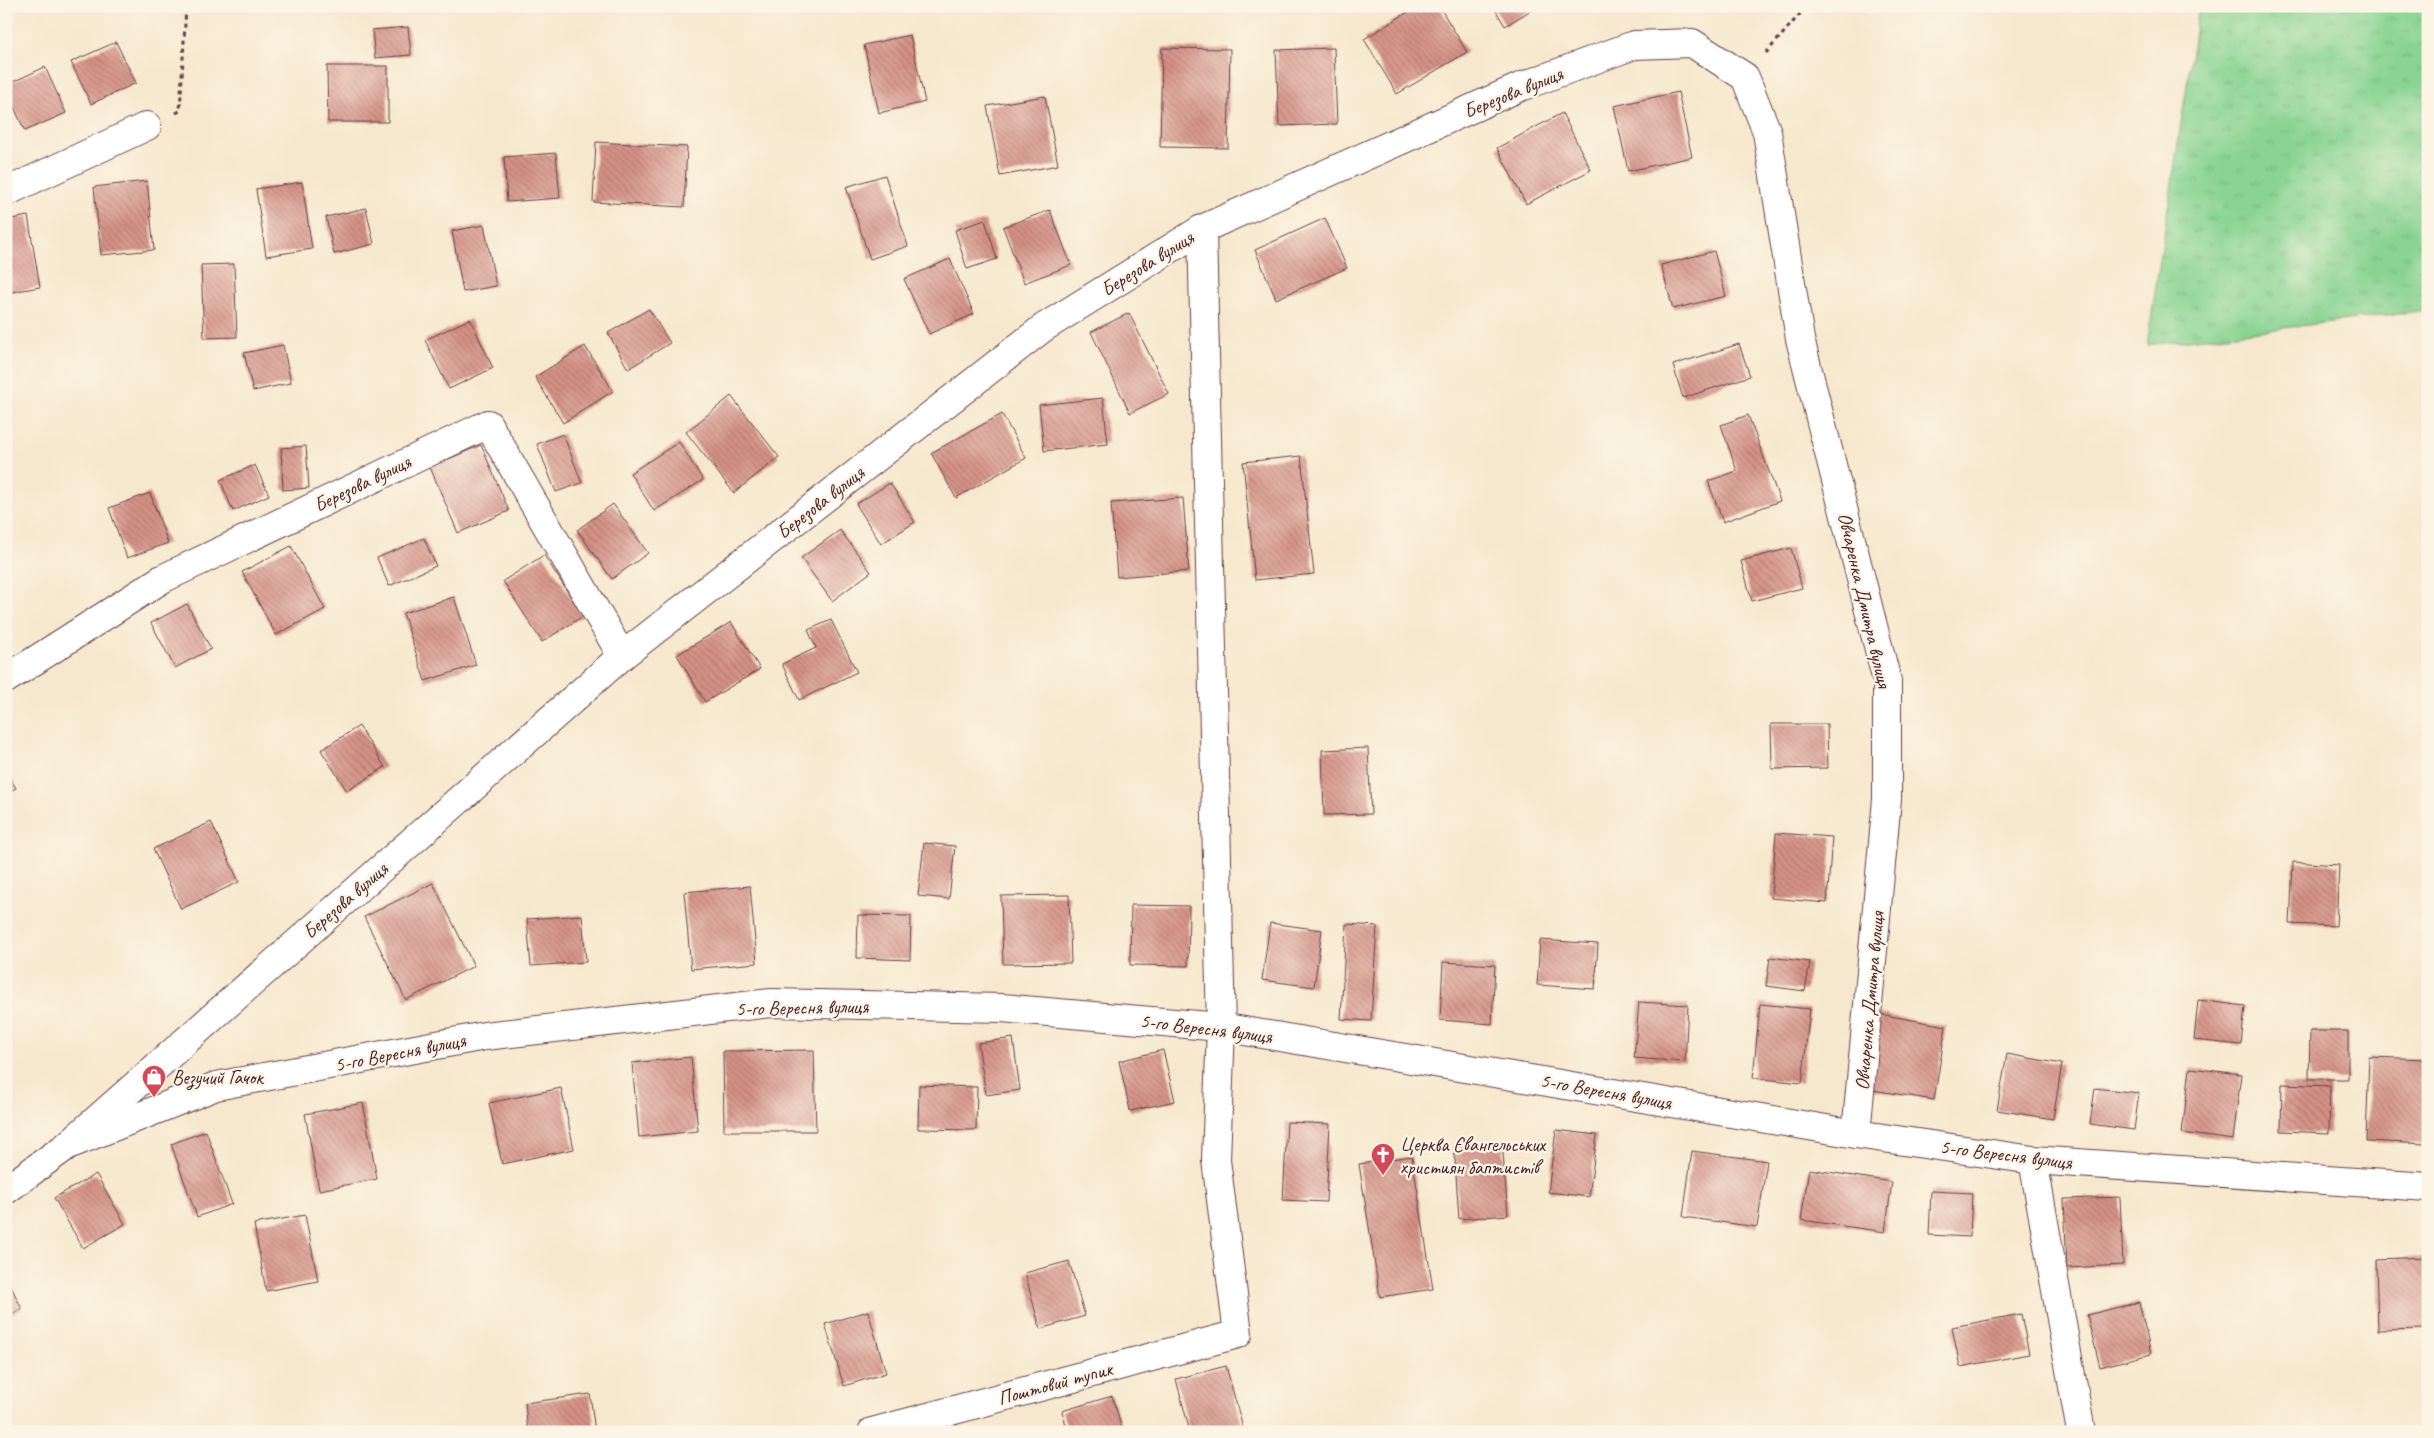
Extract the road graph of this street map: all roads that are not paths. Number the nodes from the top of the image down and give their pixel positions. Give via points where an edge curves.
1 (1745, 77) joint
2 (147, 126) road end
3 (6, 192) edge
4 (1202, 229) junction
5 (622, 656) junction
6 (6, 679) edge
7 (1221, 1027) junction
8 (1856, 1134) junction
9 (68, 1144) junction
10 (2033, 1160) junction
11 (2428, 1187) edge
12 (6, 1190) edge
13 (872, 1432) edge
14 (2081, 1432) edge

1 - 4 street, Березова вулиця via 1692,43 1634,45 1520,87
1 - 8 street, Овчаренка Дмитра вулиця via 1767,132 1800,339 1887,681 1887,799
2 - 3 street
4 - 5 street, Березова вулиця via 1043,328
4 - 7 street
5 - 6 street, Березова вулиця via 488,424 162,579
5 - 9 street, Березова вулиця
7 - 8 street, 5-го Вересня вулиця
7 - 9 street, 5-го Вересня вулиця via 1002,1008 772,1003 485,1036 216,1086
7 - 13 street, Поштовий тупик via 1216,1160 1238,1334
8 - 10 street, 5-го Вересня вулиця
9 - 12 street, 5-го Вересня вулиця
10 - 11 street, 5-го Вересня вулиця
10 - 14 street

